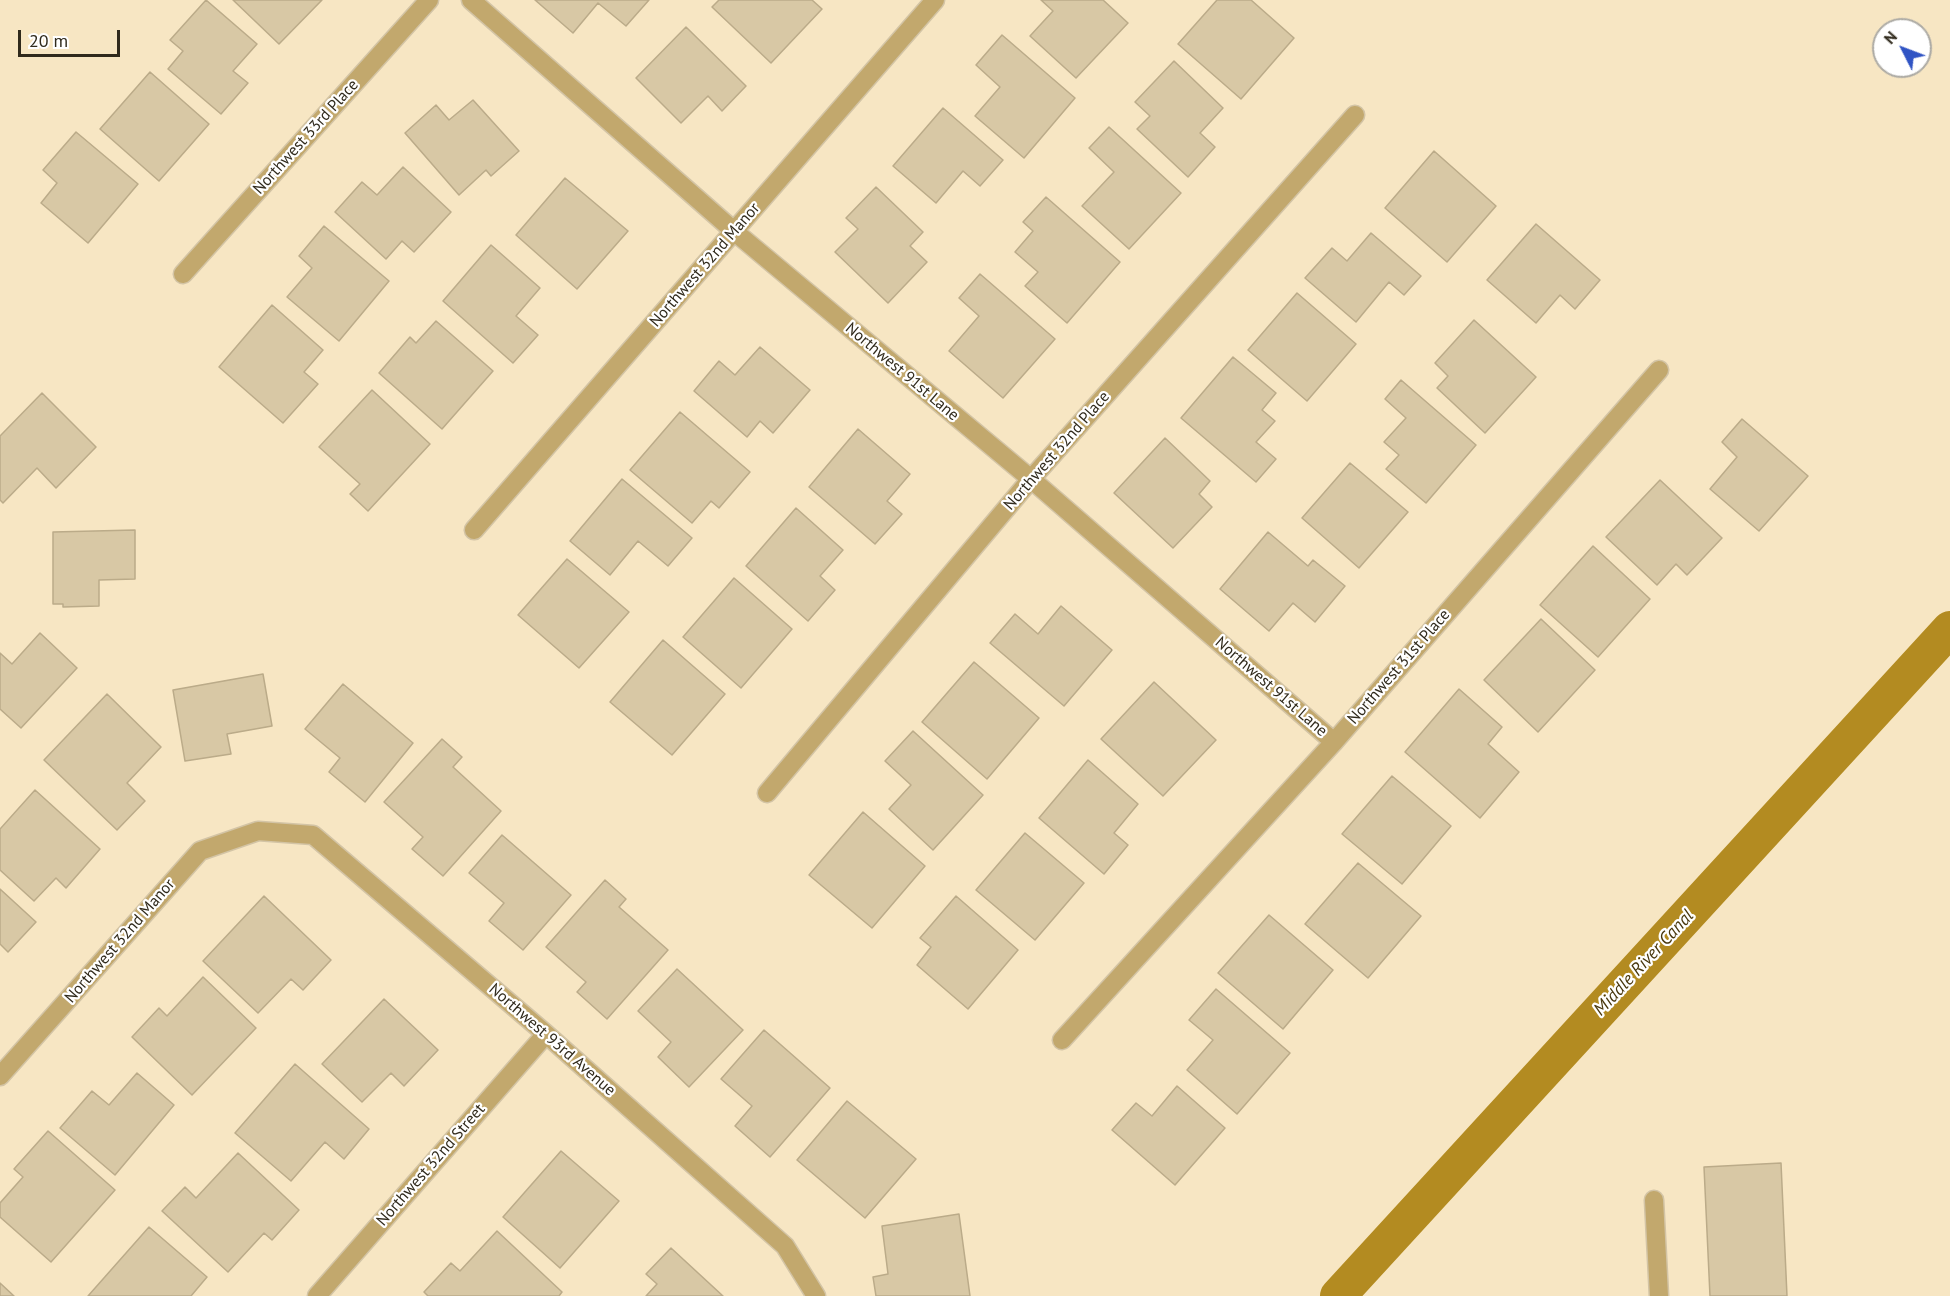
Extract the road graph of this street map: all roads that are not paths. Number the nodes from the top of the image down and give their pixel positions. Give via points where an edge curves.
1 (429, 0) edge
2 (471, 0) edge
3 (935, 0) edge
4 (1355, 115) dead end
5 (735, 232) junction
6 (183, 273) dead end
7 (1659, 370) dead end
8 (1031, 479) junction
9 (474, 530) dead end
10 (1334, 742) junction
11 (767, 793) dead end
12 (258, 831) joint
13 (546, 1034) junction
14 (1062, 1040) dead end
15 (0, 1076) edge
16 (1654, 1200) dead end
17 (317, 1296) edge
18 (816, 1296) edge
19 (1659, 1296) edge

1 - 6 street, Northwest 33rd Place
2 - 5 street, Northwest 91st Lane
3 - 5 street, Northwest 32nd Manor
4 - 8 street, Northwest 32nd Place
5 - 8 street, Northwest 91st Lane
5 - 9 street, Northwest 32nd Manor
7 - 10 street, Northwest 31st Place
8 - 10 street, Northwest 91st Lane
8 - 11 street, Northwest 32nd Place
10 - 14 street, Northwest 31st Place
12 - 13 street, Northwest 93rd Avenue via 313,835
12 - 15 street, Northwest 32nd Manor via 200,851
13 - 17 street, Northwest 32nd Street
13 - 18 street, Northwest 93rd Avenue via 786,1246
16 - 19 street

